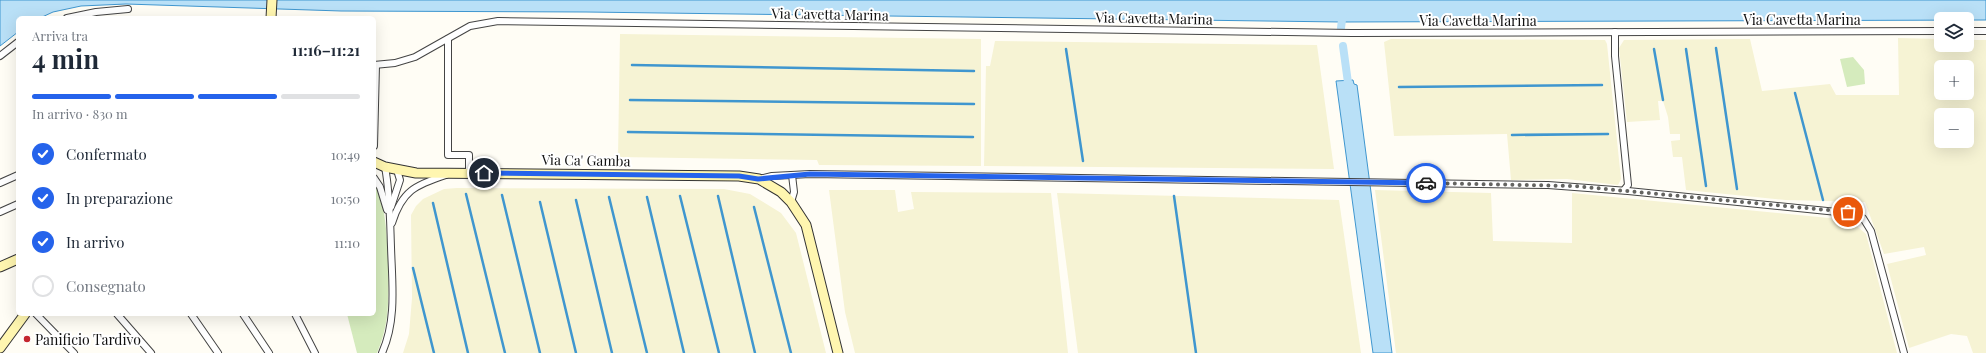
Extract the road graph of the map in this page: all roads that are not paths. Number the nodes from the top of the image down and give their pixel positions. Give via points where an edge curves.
1 (272, 0) edge
2 (128, 9) dead end
3 (77, 16) edge
4 (271, 16) edge
5 (1934, 31) edge
6 (1974, 31) edge
7 (1986, 31) edge
8 (1615, 32) junction
9 (448, 39) junction
10 (16, 44) edge
11 (0, 56) edge
12 (376, 65) edge
13 (378, 165) edge
14 (397, 170) junction
15 (455, 173) junction
16 (469, 173) junction
17 (792, 175) junction
18 (16, 176) edge
19 (758, 179) junction
20 (376, 181) edge
21 (0, 183) edge
22 (1624, 190) junction
23 (791, 202) junction
24 (16, 205) edge
25 (390, 210) junction
26 (0, 212) edge
27 (390, 219) junction
28 (390, 228) junction
29 (16, 260) edge
30 (0, 267) edge
31 (23, 316) edge
32 (38, 316) edge
33 (119, 316) edge
34 (192, 316) edge
35 (244, 316) edge
36 (296, 316) edge
37 (13, 329) junction
38 (0, 342) edge
39 (0, 348) edge
40 (74, 353) edge
41 (151, 353) edge
42 (218, 353) edge
43 (269, 353) edge
44 (315, 353) edge
45 (382, 353) edge
46 (838, 353) edge
47 (1904, 353) edge

1 - 4 street
2 - 3 street
5 - 8 street, Via Cavetta Marina
6 - 7 street
8 - 9 street, Via Cavetta Marina via 1352,33 498,21 470,26
8 - 22 street via 1615,56 1628,185
9 - 12 street, Via Cavetta Marina via 415,57 396,63
9 - 16 street via 448,155 469,156
10 - 11 street
13 - 14 street, Via Ca' Gamba
13 - 25 street
14 - 15 street, Via Ca' Gamba via 416,173
14 - 25 street via 400,180
15 - 16 street, Via Ca' Gamba
15 - 28 street via 408,192 400,202
16 - 19 street, Via Ca' Gamba via 732,176
17 - 19 street
17 - 22 street via 1548,184
17 - 23 street via 794,192
18 - 21 street
19 - 23 street, Via Ca' Gamba via 781,192
20 - 27 street
22 - 47 street via 1858,215 1863,218 1870,231
23 - 46 street, Via Ca' Gamba via 806,225
24 - 26 street
25 - 27 street
27 - 28 street
28 - 45 street via 392,319
29 - 30 street
31 - 37 street
32 - 40 street
33 - 41 street
34 - 42 street
35 - 43 street
36 - 44 street
37 - 38 street
37 - 39 street

